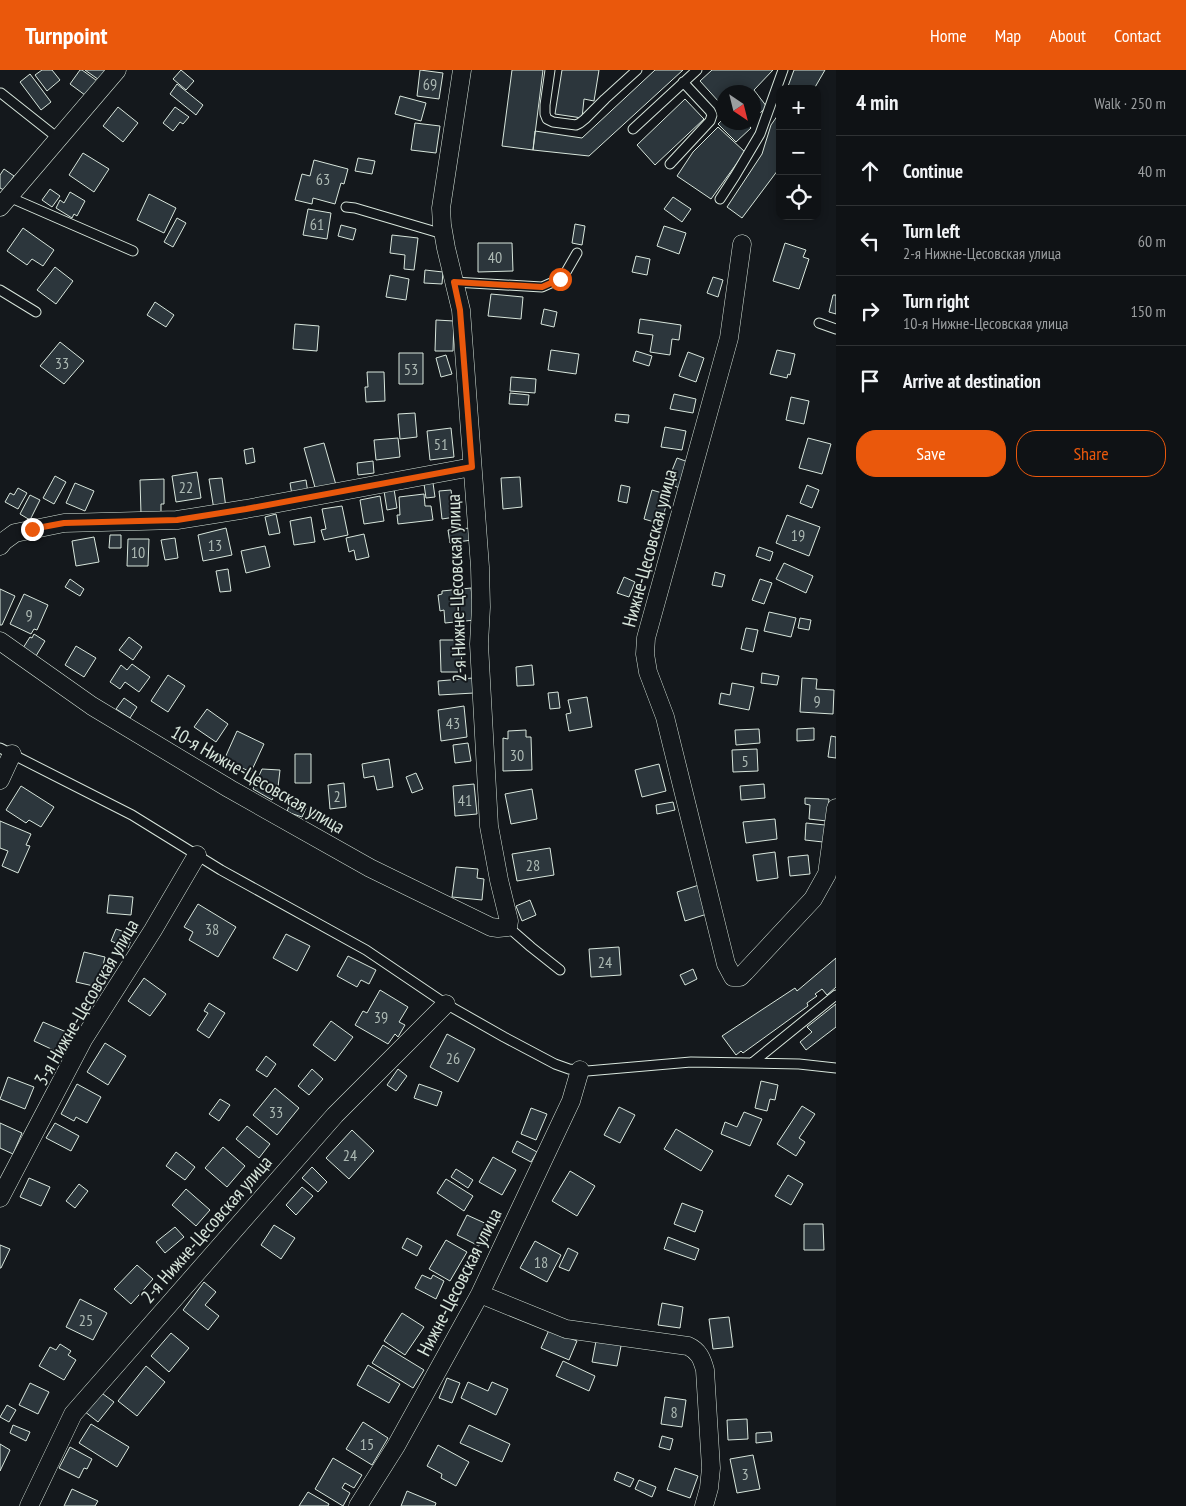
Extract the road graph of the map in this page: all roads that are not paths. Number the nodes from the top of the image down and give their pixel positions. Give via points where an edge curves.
1 (117, 70) edge
2 (462, 70) edge
3 (550, 70) edge
4 (697, 70) edge
5 (783, 70) edge
6 (634, 71) edge
7 (684, 82) junction
8 (1, 93) dead end
9 (633, 129) dead end
10 (59, 139) junction
11 (670, 164) dead end
12 (720, 199) dead end
13 (5, 202) edge
14 (346, 207) dead end
15 (444, 234) junction
16 (742, 244) dead end
17 (133, 251) dead end
18 (577, 253) dead end
19 (454, 282) junction
20 (0, 290) edge
21 (36, 312) dead end
22 (819, 323) dead end
23 (836, 329) edge
24 (472, 467) junction
25 (0, 546) edge
26 (0, 641) edge
27 (6, 751) edge
28 (0, 780) edge
29 (836, 808) edge
30 (197, 855) junction
31 (508, 927) junction
32 (560, 970) dead end
33 (836, 995) edge
34 (446, 1004) junction
35 (752, 1063) junction
36 (836, 1068) edge
37 (580, 1070) junction
38 (0, 1198) edge
39 (480, 1294) junction
40 (29, 1506) edge
41 (358, 1506) edge
42 (704, 1506) edge

1 - 10 street
2 - 15 street, 2-я Нижне-Цесовская улица via 441,208
3 - 6 lane via 545,114 553,122 565,124 580,123
4 - 7 lane
5 - 12 lane via 760,134
7 - 9 lane
7 - 11 lane via 712,115
8 - 10 lane
10 - 13 street
13 - 17 lane
14 - 15 lane
15 - 19 street, 2-я Нижне-Цесовская улица
16 - 29 street, Нижне-Цесовская улица via 729,338 646,638 645,654 648,672 665,717 726,964 733,977 743,975 822,885 827,874
18 - 19 lane via 560,279 542,287
19 - 24 street, 2-я Нижне-Цесовская улица via 460,310
20 - 21 lane
22 - 23 lane
24 - 25 street via 177,520 64,523 15,533
24 - 31 street, 2-я Нижне-Цесовская улица via 480,567 479,644 489,826
26 - 31 street, 10-я Нижне-Цесовская улица via 92,706 370,868 491,927
27 - 28 street
27 - 30 lane via 132,815
30 - 34 lane via 366,950
30 - 38 street, 3-я Нижне-Цесовская улица via 83,1040
31 - 32 lane
33 - 35 lane
34 - 37 lane via 555,1064
34 - 40 street, 2-я Нижне-Цесовская улица via 334,1114 73,1414
35 - 36 lane
35 - 37 lane via 691,1062
37 - 39 street, Нижне-Цесовская улица via 571,1101
39 - 41 street, Нижне-Цесовская улица via 396,1446
39 - 42 street via 566,1329 694,1348 705,1370 711,1468

